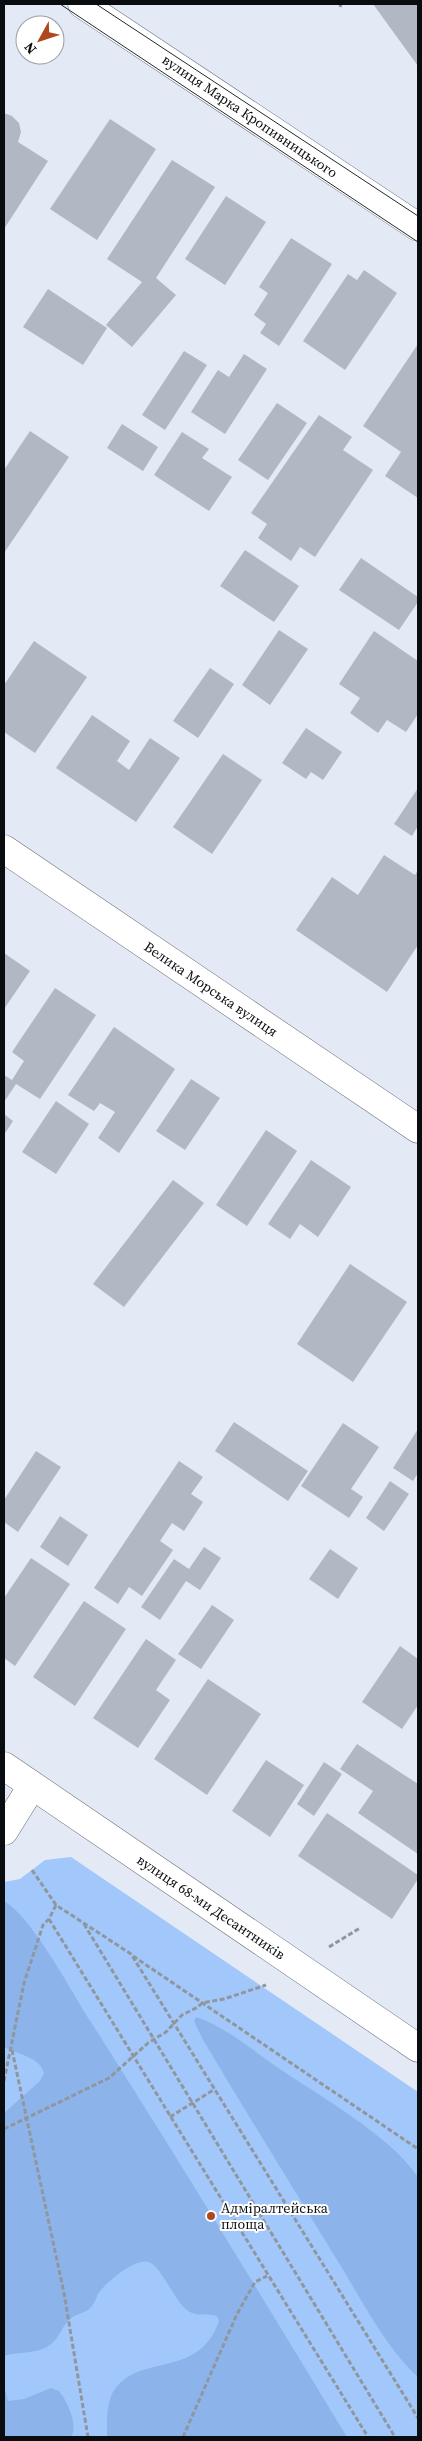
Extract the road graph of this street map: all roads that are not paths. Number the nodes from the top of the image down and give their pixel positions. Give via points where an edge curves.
1 (82, 4) edge
2 (418, 227) edge
3 (4, 849) edge
4 (418, 1129) edge
5 (4, 1766) edge
6 (32, 1786) junction
7 (4, 1832) edge
8 (418, 2047) edge

1 - 2 street, вулиця Марка Кропивницького
3 - 4 street, Велика Морська вулиця
5 - 6 street, вулиця 68-ми Десантників
6 - 7 street
6 - 8 street, вулиця 68-ми Десантників

